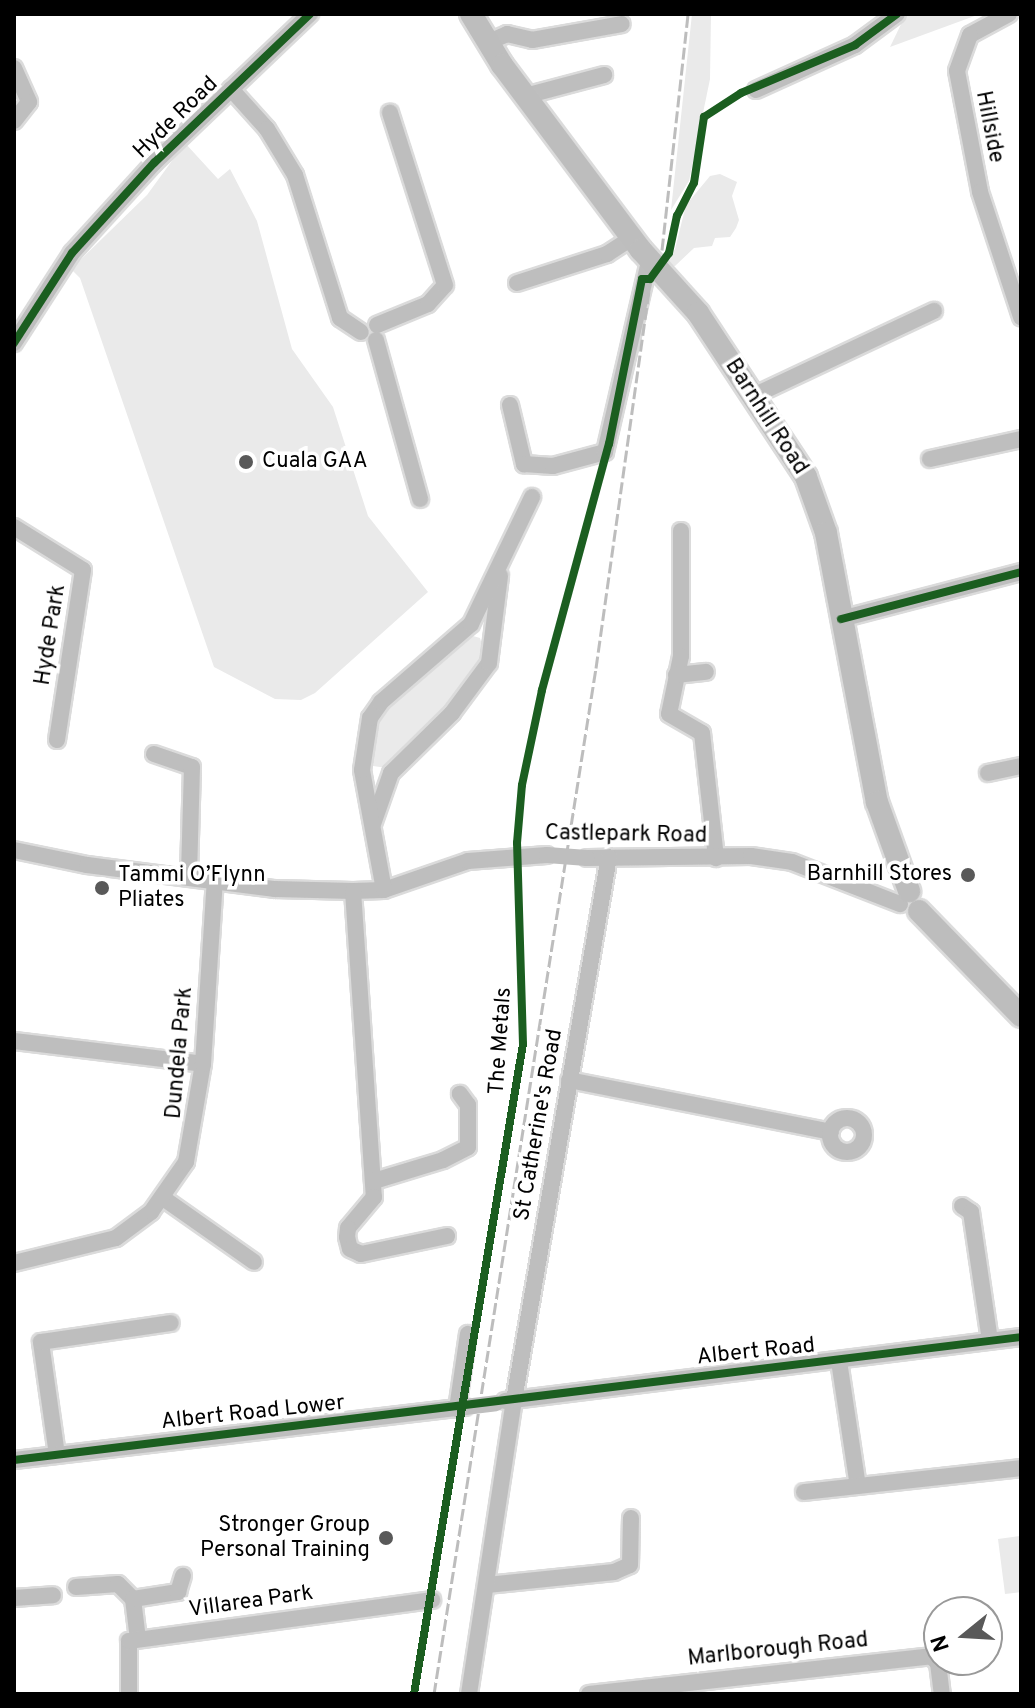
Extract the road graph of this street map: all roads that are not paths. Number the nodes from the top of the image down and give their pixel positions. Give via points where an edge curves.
1 (310, 14) edge
2 (471, 14) edge
3 (897, 14) edge
4 (1009, 14) edge
5 (622, 24) dead end
6 (486, 43) junction
7 (14, 68) edge
8 (604, 75) dead end
9 (231, 89) junction
10 (756, 90) dead end
11 (525, 96) junction
12 (390, 113) dead end
13 (14, 121) edge
14 (633, 237) junction
15 (649, 261) junction
16 (517, 283) dead end
17 (934, 311) dead end
18 (1021, 317) edge
19 (371, 333) junction
20 (14, 343) edge
21 (753, 396) junction
22 (510, 405) dead end
23 (1021, 439) edge
24 (930, 459) dead end
25 (532, 497) dead end
26 (420, 499) dead end
27 (14, 527) edge
28 (681, 531) dead end
29 (502, 563) junction
30 (1021, 572) edge
31 (841, 619) junction
32 (471, 624) junction
33 (493, 629) junction
34 (706, 672) dead end
35 (676, 675) junction
36 (57, 740) dead end
37 (154, 754) dead end
38 (1021, 766) edge
39 (362, 770) junction
40 (391, 773) junction
41 (988, 773) dead end
42 (372, 827) junction
43 (14, 850) edge
44 (609, 857) junction
45 (716, 858) junction
46 (189, 877) junction
47 (215, 880) junction
48 (384, 890) junction
49 (353, 891) junction
50 (910, 902) junction
51 (1018, 1008) edge
52 (14, 1041) edge
53 (203, 1064) junction
54 (569, 1080) junction
55 (460, 1094) dead end
56 (831, 1132) dead end
57 (374, 1185) junction
58 (163, 1198) junction
59 (962, 1206) dead end
60 (447, 1236) dead end
61 (254, 1262) dead end
62 (14, 1263) edge
63 (171, 1323) dead end
64 (468, 1334) dead end
65 (1021, 1337) edge
66 (990, 1340) junction
67 (839, 1361) junction
68 (514, 1400) junction
69 (496, 1403) joint
70 (461, 1408) junction
71 (57, 1455) junction
72 (14, 1460) edge
73 (1021, 1468) edge
74 (858, 1486) junction
75 (804, 1492) dead end
76 (631, 1518) dead end
77 (183, 1576) dead end
78 (487, 1585) junction
79 (76, 1587) dead end
80 (53, 1595) dead end
81 (14, 1598) edge
82 (133, 1599) junction
83 (432, 1600) dead end
84 (138, 1639) junction
85 (129, 1694) edge
86 (469, 1694) edge
87 (589, 1694) edge
88 (942, 1694) edge

1 - 9 street, Hyde Road
2 - 6 main road, Barnhill Road
3 - 10 street via 855,45
4 - 18 street, Hillside via 970,35 957,71 980,192
5 - 6 street via 532,40 507,34
6 - 11 main road, Barnhill Road
7 - 13 street via 29,102
8 - 11 street
9 - 19 street via 267,129 295,175 340,318
9 - 20 street, Hyde Road via 72,253
11 - 14 main road, Barnhill Road
12 - 19 street via 445,285 428,304
14 - 15 main road, Barnhill Road
14 - 16 street via 607,254
15 - 21 main road, Barnhill Road via 698,313
15 - 22 street via 605,452 553,466 524,464
17 - 21 street
19 - 26 street
21 - 31 main road, Barnhill Road via 814,495
23 - 24 street
25 - 29 street
27 - 36 street, Hyde Park via 83,570
28 - 35 street via 681,656
29 - 32 street
29 - 33 street
30 - 31 street
31 - 50 main road, Barnhill Road via 877,802
32 - 33 street
32 - 39 street via 381,702 370,718
33 - 40 street via 489,663 452,713
34 - 35 street
35 - 45 street via 669,714 702,733
37 - 46 street via 192,767
38 - 41 street
39 - 40 street
39 - 42 street
40 - 42 street
42 - 48 street
43 - 46 street, Castlepark Road
44 - 45 street, Castlepark Road
44 - 48 street, Castlepark Road, bridge via 468,861
44 - 54 street, St Catherine's Road
45 - 50 street, Castlepark Road via 792,862
46 - 47 street, Castlepark Road
47 - 49 street, Castlepark Road via 275,889
47 - 53 street, Dundela Park
48 - 49 street, Castlepark Road
49 - 57 street
50 - 51 main road, Barnhill Road
52 - 53 street
53 - 58 street, Dundela Park via 193,1140
54 - 56 street
54 - 68 street, St Catherine's Road
55 - 57 street via 468,1105 468,1147
57 - 60 street via 348,1228 350,1249 361,1254
58 - 61 street
58 - 62 street, Dundela Park via 116,1238
59 - 66 street via 971,1212
63 - 71 street via 41,1342
64 - 70 street
65 - 66 street, Albert Road
66 - 67 street, Albert Road
67 - 68 street, Albert Road
67 - 74 street
68 - 69 street, Albert Road
68 - 78 street, St Catherine's Road
69 - 70 street, Albert Road Lower, bridge
70 - 71 street, Albert Road Lower
71 - 72 street, Albert Road Lower
73 - 74 street
74 - 75 street
76 - 78 street via 630,1565 614,1572
77 - 82 street via 178,1592
78 - 86 street, St Catherine's Road
79 - 82 street via 118,1584
80 - 81 street
82 - 84 street
83 - 84 street, Villarea Park
84 - 85 street via 129,1641
87 - 88 street, Marlborough Road via 931,1656 938,1663

